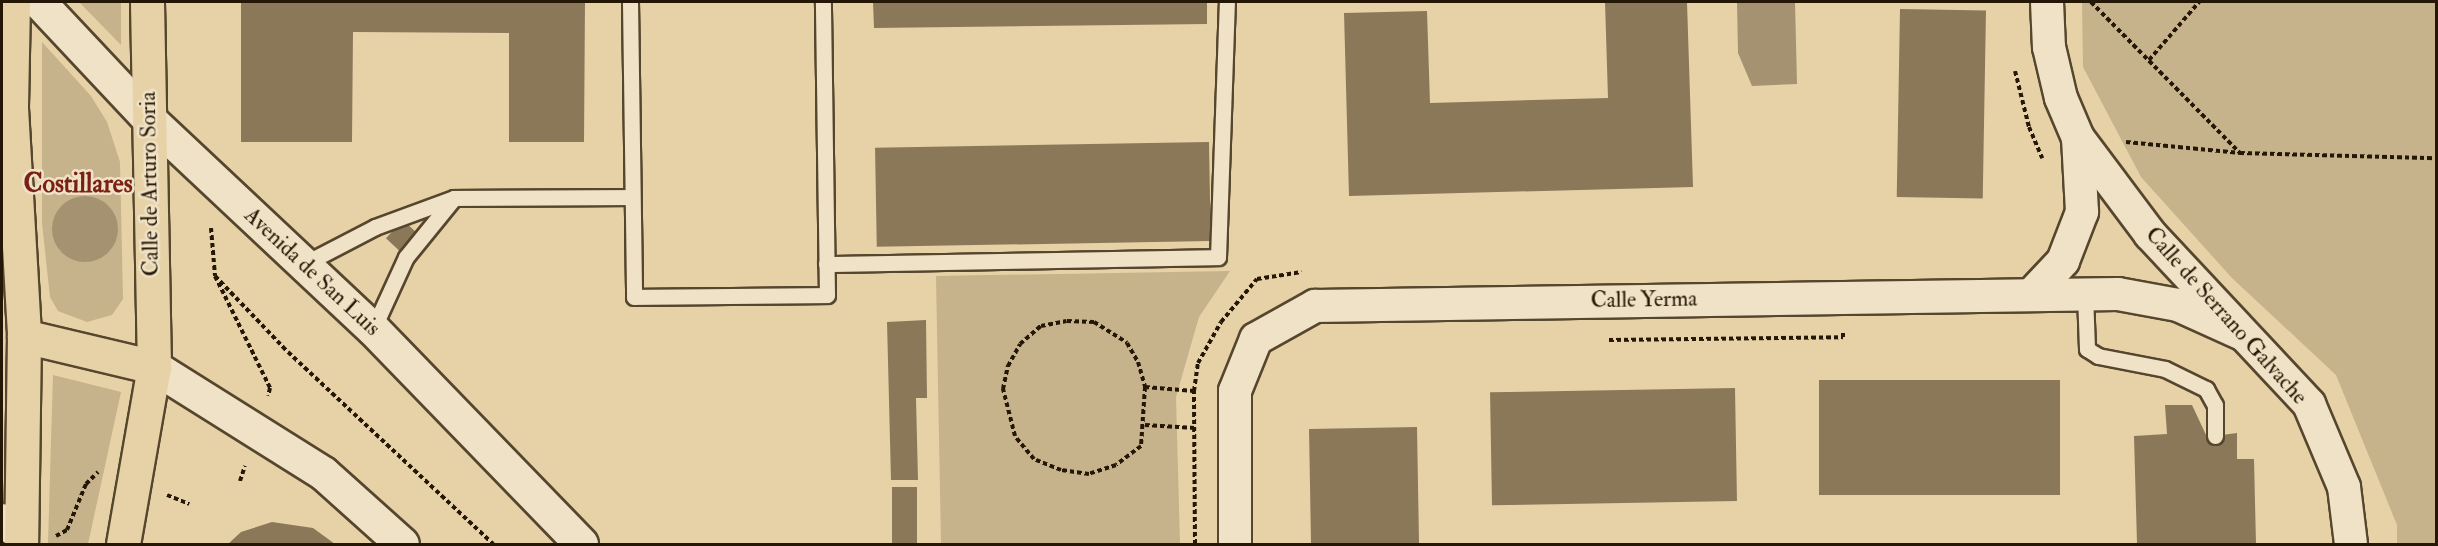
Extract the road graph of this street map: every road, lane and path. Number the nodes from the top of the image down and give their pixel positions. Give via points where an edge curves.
1 (13, 2) edge
2 (39, 2) edge
3 (147, 2) edge
4 (630, 2) edge
5 (823, 2) edge
6 (1227, 2) edge
7 (2047, 2) edge
8 (2091, 2) edge
9 (2199, 2) edge
10 (2149, 60) junction
11 (6, 100) edge
12 (148, 118) junction
13 (2078, 138) junction
14 (2240, 153) junction
15 (2436, 158) edge
16 (207, 173) junction
17 (632, 197) junction
18 (454, 198) junction
19 (304, 264) junction
20 (826, 264) junction
21 (215, 276) junction
22 (2033, 293) junction
23 (2085, 294) junction
24 (373, 329) junction
25 (2242, 334) junction
26 (24, 336) junction
27 (154, 367) junction
28 (1145, 387) junction
29 (1194, 391) dead end
30 (1145, 425) junction
31 (1195, 428) dead end
32 (256, 433) junction
33 (2215, 436) dead end
34 (240, 481) dead end
35 (14, 533) edge
36 (123, 544) edge
37 (402, 544) edge
38 (493, 544) edge
39 (581, 544) edge
40 (1235, 544) edge
41 (2351, 544) edge

1 - 11 main road
2 - 12 street, Avenida de San Luis
3 - 12 main road, Calle de Arturo Soria
4 - 17 lane
5 - 20 lane
6 - 20 lane via 1218,257
7 - 13 street, Calle de Serrano Galvache via 2052,58 2061,98
8 - 10 path
9 - 10 path
10 - 14 path
11 - 26 main road
12 - 16 street, Avenida de San Luis
12 - 27 main road, Calle de Arturo Soria
13 - 14 path
13 - 22 street, Calle de Serrano Galvache via 2082,212 2063,261
13 - 25 street, Calle de Serrano Galvache via 2150,234
14 - 15 path
16 - 19 street, Avenida de San Luis
16 - 21 path
17 - 18 lane
17 - 20 lane via 634,297 827,295
18 - 19 lane via 375,227
18 - 24 lane via 406,257
19 - 24 street, Avenida de San Luis
21 - 32 path via 270,388
21 - 38 path via 288,352
22 - 23 street, Calle Yerma
22 - 40 street, Calle Yerma via 1314,306 1256,339 1235,391
23 - 25 street, Calle Yerma via 2118,294 2178,304
23 - 33 lane via 2087,349 2098,356 2165,369 2206,389 2215,405
24 - 39 street, Avenida de San Luis
25 - 41 street, Calle de Serrano Galvache via 2309,404 2344,488
26 - 27 main road
26 - 35 main road
27 - 32 street
27 - 36 main road, Calle de Arturo Soria
28 - 29 path
28 - 30 path
28 - 30 path via 1127,343 1094,322 1067,321 1041,326 1020,344 1008,366 1003,389 1015,436 1034,459 1061,470 1089,474 1116,465 1141,446
30 - 31 path
32 - 34 path
32 - 37 street via 323,473

